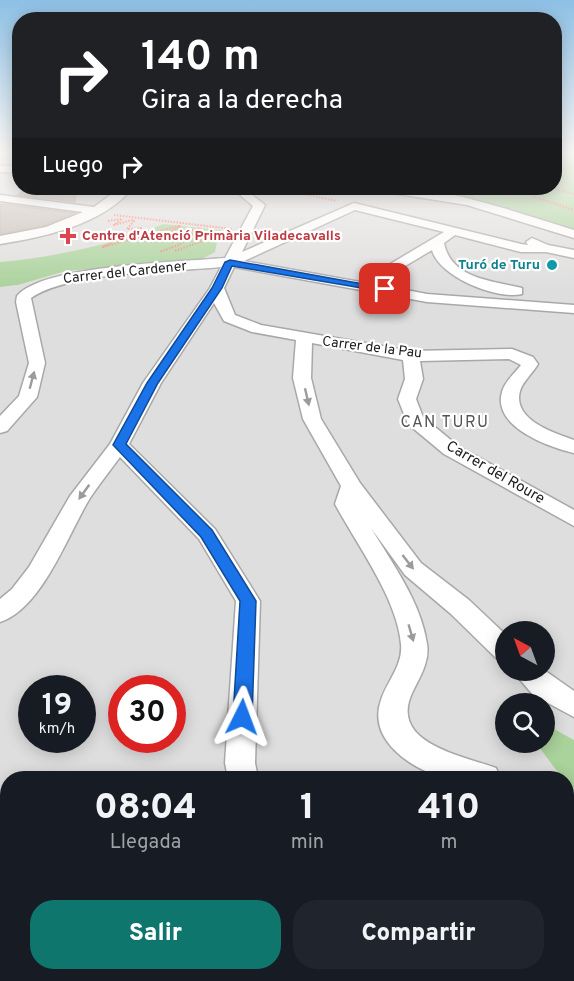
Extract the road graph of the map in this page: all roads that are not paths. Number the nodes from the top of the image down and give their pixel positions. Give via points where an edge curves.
1 (7, 199) edge
2 (40, 199) edge
3 (119, 199) edge
4 (250, 199) edge
5 (446, 199) edge
6 (455, 199) edge
7 (35, 202) junction
8 (4, 212) dead end
9 (107, 213) junction
10 (492, 222) dead end
11 (454, 232) junction
12 (511, 232) dead end
13 (574, 234) edge
14 (0, 240) edge
15 (437, 242) junction
16 (544, 248) junction
17 (574, 254) edge
18 (230, 262) junction
19 (364, 285) junction
20 (217, 288) junction
21 (574, 297) edge
22 (574, 309) edge
23 (303, 339) junction
24 (411, 356) junction
25 (0, 427) edge
26 (119, 445) junction
27 (574, 447) edge
28 (351, 486) junction
29 (574, 519) edge
30 (0, 613) edge
31 (495, 641) edge
32 (537, 681) edge
33 (574, 705) edge
34 (242, 771) edge
35 (466, 771) edge

1 - 7 street
2 - 7 street
3 - 9 street
4 - 18 street via 258,205
5 - 10 street
6 - 13 street
7 - 8 street
7 - 9 street
9 - 14 street
11 - 15 street
11 - 16 street via 531,250
11 - 18 street via 354,206
12 - 16 street
15 - 19 street
15 - 21 street via 442,260 489,288
16 - 17 street
18 - 19 street
18 - 20 street
25 -> 18 street, Carrer del Cardener via 28,397 37,363 24,296 69,277
19 - 22 street via 427,298
20 - 23 street, Carrer de la Pau via 225,313 235,322
20 - 26 street via 152,383
23 - 24 street, Carrer de la Pau
23 -> 28 street via 303,378 312,419
24 - 27 street, Carrer de la Pau via 501,353 527,361 530,364 510,395 513,411 535,430
24 - 29 street, Carrer del Roure via 414,379 406,399 415,420 468,461
26 -> 30 street via 81,495 37,573 21,595
26 - 34 street via 207,534 248,601
28 -> 31 street via 413,569
28 -> 35 street via 346,504 393,589 414,645 408,675 394,701 392,726 399,738 430,758
32 - 33 street

